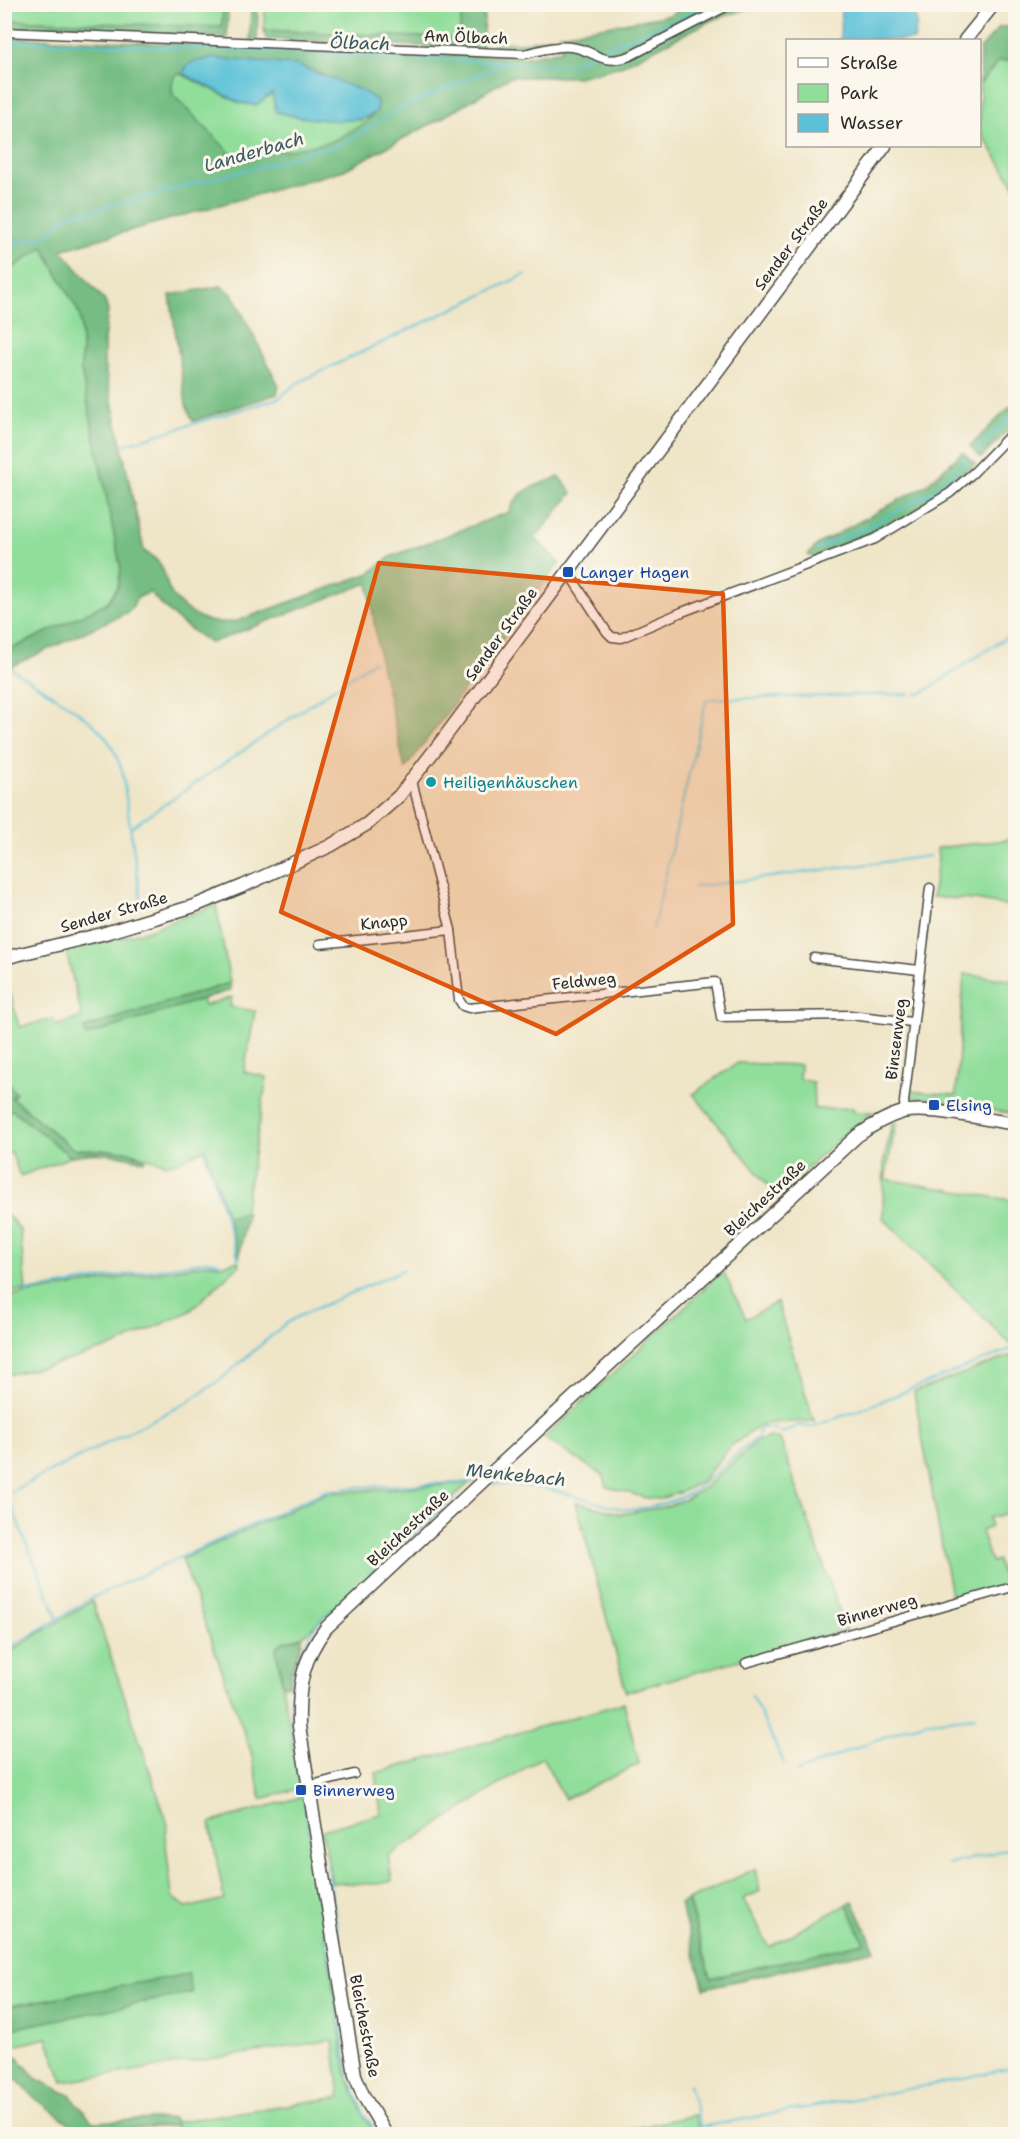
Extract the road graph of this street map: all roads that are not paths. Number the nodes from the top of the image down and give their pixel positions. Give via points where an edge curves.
1 (731, 4) edge
2 (994, 4) edge
3 (4, 32) edge
4 (966, 39) edge
5 (884, 147) edge
6 (1016, 429) edge
7 (567, 573) junction
8 (412, 781) junction
9 (930, 888) dead end
10 (451, 930) junction
11 (320, 944) dead end
12 (4, 958) edge
13 (814, 958) dead end
14 (919, 969) junction
15 (912, 1022) junction
16 (905, 1112) junction
17 (1016, 1124) edge
18 (1016, 1586) edge
19 (746, 1664) dead end
20 (354, 1774) dead end
21 (308, 1786) junction
22 (386, 2134) edge

1 - 3 street, Am Ölbach via 630,56 612,60 562,47 524,54
2 - 4 street
5 - 7 street, Sender Straße
6 - 7 street via 950,493 875,539 621,638 607,632
7 - 8 street, Sender Straße
8 - 10 street, Feldweg
8 - 12 street, Sender Straße via 367,824 330,846 243,886 145,922
9 - 14 street, Binsenweg
10 - 11 street, Knapp
10 - 15 street, Feldweg via 459,1000 469,1008 715,982 721,1017 850,1015
13 - 14 street
14 - 15 street, Binsenweg
15 - 16 street, Binsenweg
16 - 17 street, Bleichestraße via 934,1112
16 - 21 street, Bleichestraße via 888,1117 857,1136 326,1628 302,1675 298,1705
18 - 19 street, Binnerweg
20 - 21 street
21 - 22 street, Bleichestraße via 355,2075

